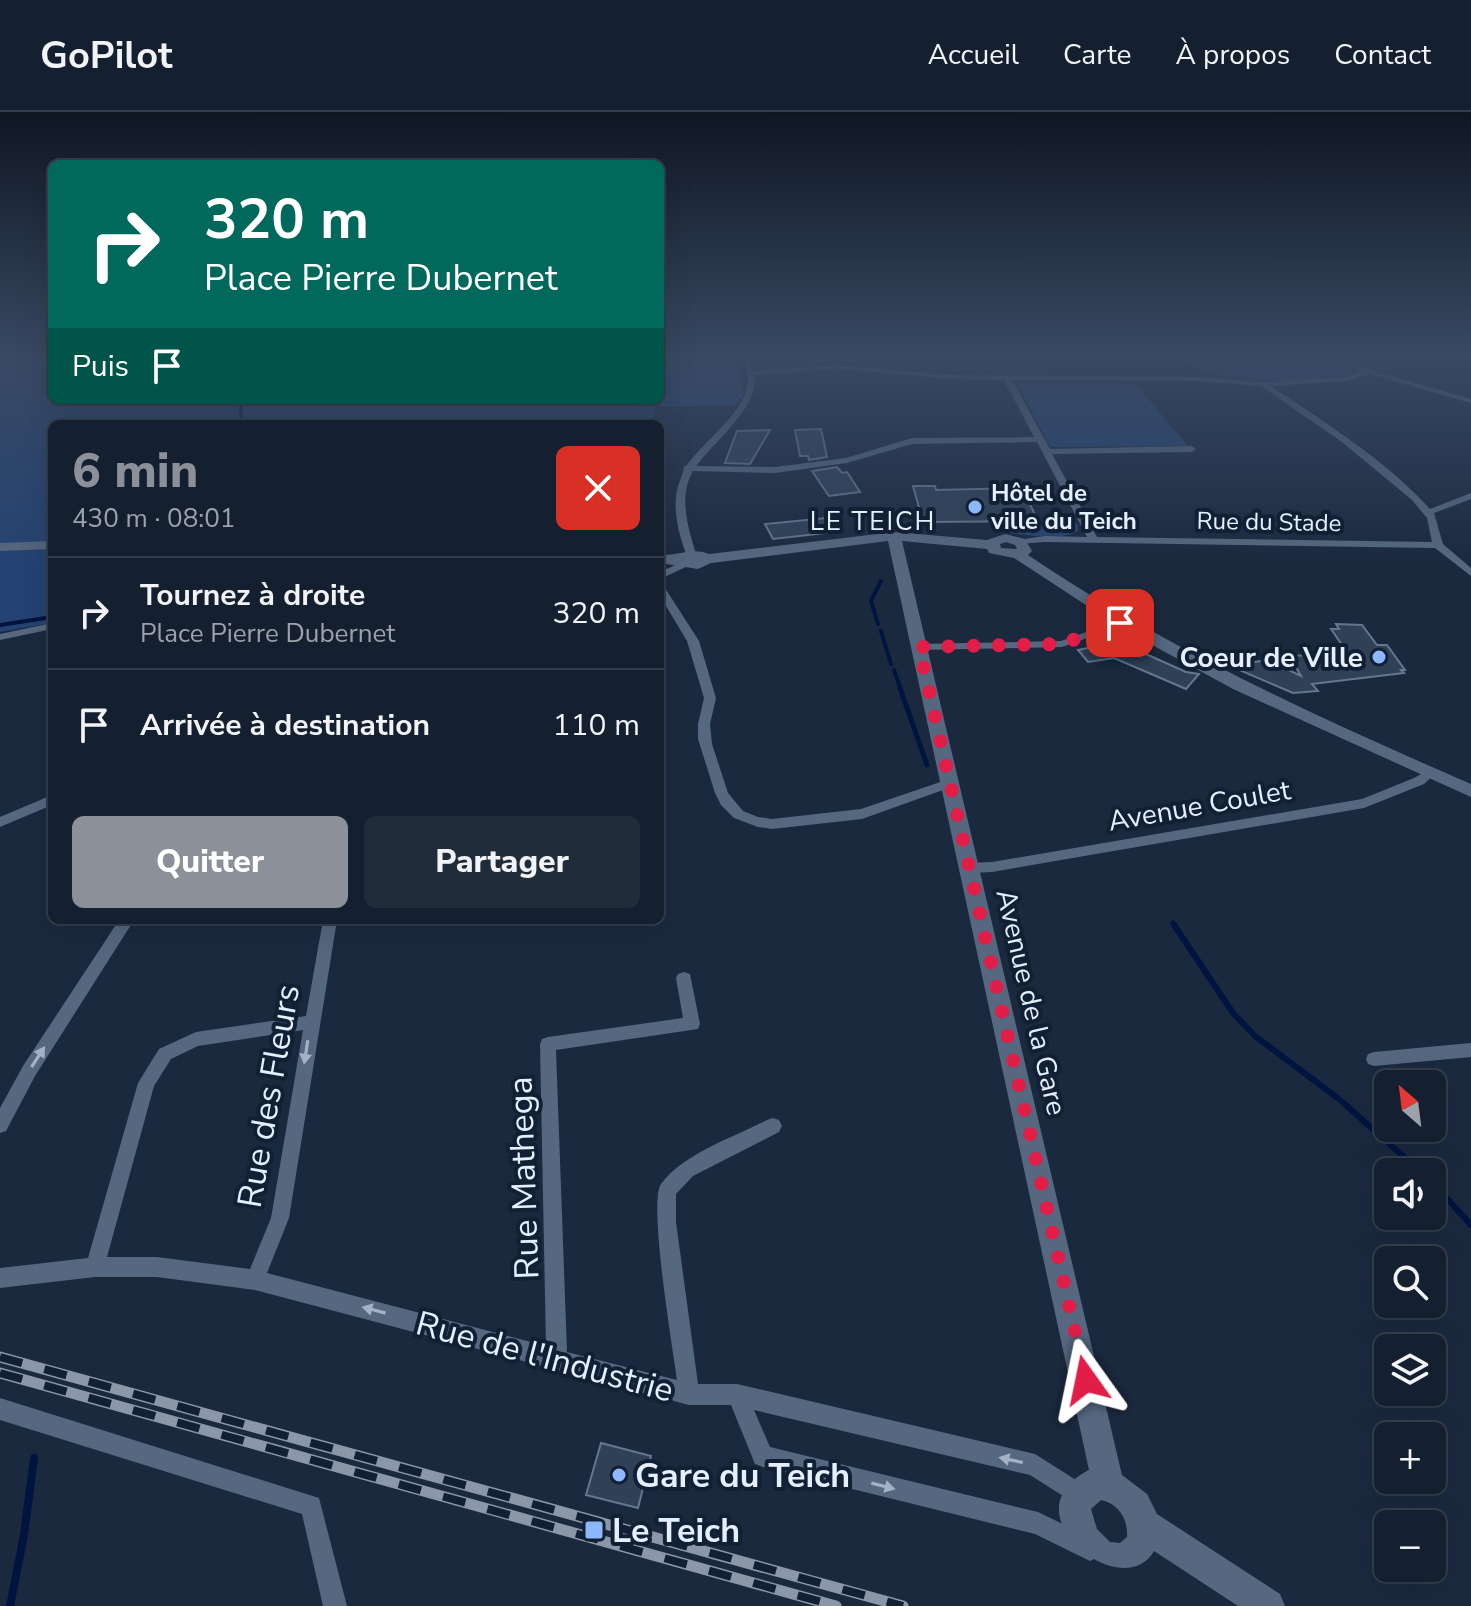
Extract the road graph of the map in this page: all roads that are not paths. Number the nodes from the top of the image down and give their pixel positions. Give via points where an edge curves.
1 (725, 426) edge
2 (1032, 426) edge
3 (1323, 426) edge
4 (1039, 439) junction
5 (1192, 449) dead end
6 (1045, 452) junction
7 (687, 468) junction
8 (1471, 496) edge
9 (1429, 512) junction
10 (894, 536) junction
11 (1094, 540) junction
12 (48, 545) edge
13 (1438, 545) junction
14 (0, 547) edge
15 (1020, 548) junction
16 (664, 559) edge
17 (691, 559) junction
18 (1471, 573) edge
19 (664, 574) edge
20 (664, 594) edge
21 (1120, 623) junction
22 (48, 627) edge
23 (0, 637) edge
24 (919, 647) junction
25 (1430, 773) junction
26 (952, 782) junction
27 (1471, 791) edge
28 (48, 802) edge
29 (0, 822) edge
30 (970, 868) junction
31 (124, 924) edge
32 (329, 924) edge
33 (684, 978) dead end
34 (311, 1022) junction
35 (1471, 1050) edge
36 (1374, 1059) dead end
37 (0, 1125) edge
38 (773, 1126) dead end
39 (95, 1267) junction
40 (0, 1278) edge
41 (255, 1280) junction
42 (557, 1358) junction
43 (689, 1394) junction
44 (737, 1395) junction
45 (0, 1409) edge
46 (1094, 1489) junction
47 (1143, 1524) junction
48 (1095, 1552) junction
49 (335, 1606) edge
50 (1268, 1606) edge

1 - 7 street
2 - 4 street
3 - 9 street
4 - 6 street
4 - 7 street via 912,441 847,460 775,470
5 - 6 street
6 - 11 street
7 - 17 street via 681,502
8 - 9 street
9 - 13 street
10 - 15 main road via 992,545 998,552
10 - 17 main road
10 - 24 main road, Avenue de la Gare
11 - 13 street, Rue du Stade
11 - 15 street, Rue du Stade
12 - 14 main road
13 - 18 street
15 - 21 main road
16 - 17 main road
17 - 19 street
20 - 26 street via 693,641 710,698 704,728 708,757 720,793 734,812 772,824 862,814
21 - 24 street via 1062,644
21 - 25 main road via 1198,666
22 - 23 street
24 - 26 main road, Avenue de la Gare
25 - 27 main road
25 - 30 street, Avenue Coulet via 1364,803
26 - 30 main road, Avenue de la Gare
28 - 29 street
30 - 46 main road, Avenue de la Gare
37 -> 31 street
32 - 34 street, Rue des Fleurs
33 - 42 street, Rue Mathega via 692,1024 548,1044
34 - 39 street via 196,1039 165,1054 146,1083
34 -> 41 street, Rue des Fleurs via 280,1218
35 - 36 street
38 - 43 street via 687,1170 667,1191
39 - 40 street, Rue de l'Industrie
39 - 41 street, Rue de l'Industrie via 157,1267
42 -> 41 street, Rue de l'Industrie
42 - 43 street, Rue de l'Industrie
43 - 44 street, Rue de l'Industrie
46 -> 44 street, Rue de l'Industrie via 1035,1465
44 -> 48 street via 763,1456 1038,1523
45 - 49 street via 311,1506
46 - 47 main road via 1130,1498
46 - 48 main road via 1076,1505 1079,1531
47 - 48 main road via 1138,1549 1130,1558 1119,1561
47 - 50 main road

